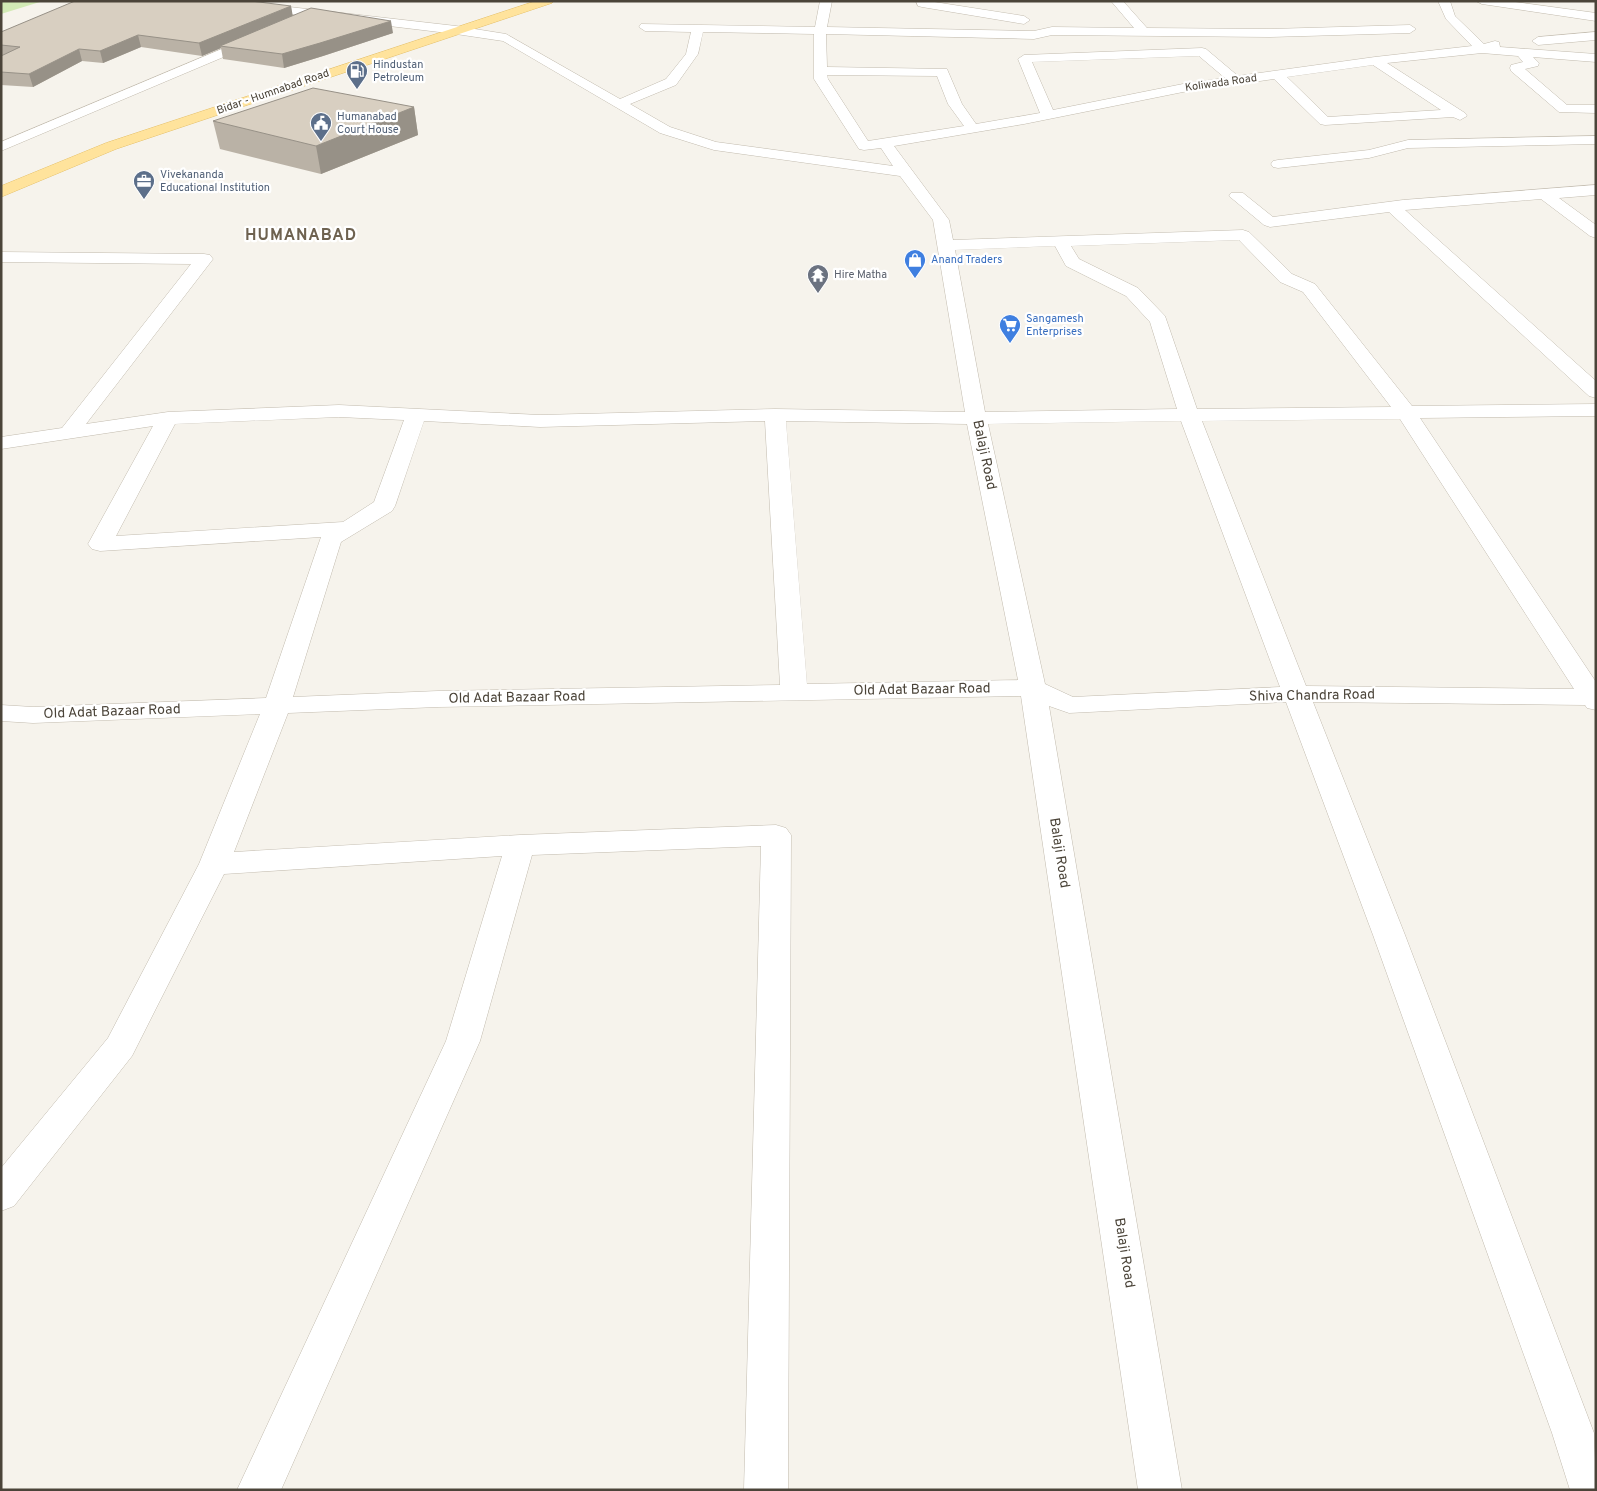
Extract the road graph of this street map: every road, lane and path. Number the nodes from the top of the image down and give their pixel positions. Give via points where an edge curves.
1 (205, 1) edge
2 (519, 1) edge
3 (548, 1) edge
4 (826, 1) edge
5 (922, 1) edge
6 (1117, 1) edge
7 (1444, 1) edge
8 (1482, 1) edge
9 (315, 14) junction
10 (1596, 17) edge
11 (290, 25) edge
12 (645, 27) dead end
13 (435, 28) junction
14 (698, 28) junction
15 (1410, 29) dead end
16 (456, 30) junction
17 (820, 30) junction
18 (1052, 31) junction
19 (1144, 32) junction
20 (1189, 32) junction
21 (265, 35) edge
22 (1596, 36) edge
23 (1482, 50) junction
24 (1202, 52) junction
25 (1521, 53) junction
26 (1590, 58) edge
27 (1375, 61) junction
28 (1596, 67) edge
29 (821, 71) junction
30 (1277, 75) junction
31 (1236, 81) junction
32 (620, 104) junction
33 (1596, 109) edge
34 (1455, 113) junction
35 (1048, 115) junction
36 (973, 129) junction
37 (1596, 140) edge
38 (1501, 142) junction
39 (885, 143) junction
40 (1, 147) edge
41 (1278, 164) dead end
42 (905, 172) junction
43 (10, 174) dead end
44 (1596, 190) edge
45 (1, 192) edge
46 (1544, 194) junction
47 (1237, 196) dead end
48 (1393, 207) junction
49 (943, 232) junction
50 (1596, 233) edge
51 (1060, 241) junction
52 (1, 257) edge
53 (1596, 392) edge
54 (1596, 410) edge
55 (1406, 412) junction
56 (416, 415) junction
57 (775, 415) junction
58 (1189, 415) junction
59 (168, 418) junction
60 (977, 418) junction
61 (69, 433) junction
62 (1, 443) edge
63 (349, 528) junction
64 (1033, 688) junction
65 (794, 692) junction
66 (1296, 694) junction
67 (1595, 699) edge
68 (277, 706) junction
69 (1, 713) edge
70 (520, 845) junction
71 (214, 864) junction
72 (1, 1196) edge
73 (259, 1490) edge
74 (766, 1490) edge
75 (1160, 1490) edge
76 (1592, 1490) edge

1 - 9 street
2 - 13 main road, Bidar - Humnabad Road
3 - 16 main road, Bidar - Humnabad Road
4 - 17 street
5 - 18 street via 922,4 1051,25
6 - 19 street
7 - 23 street via 1450,17
8 - 10 street
9 - 11 street
9 - 13 street
12 - 14 street
13 - 16 street
13 - 43 main road, Bidar - Humnabad Road via 98,138
14 - 17 street
14 - 32 street via 692,54 671,82
15 - 20 street
16 - 32 street via 506,38
16 - 45 main road, Bidar - Humnabad Road via 111,146
17 - 18 street via 1034,35
17 - 29 street
18 - 19 street
19 - 20 street
20 - 24 street
21 - 40 street
22 - 23 street via 1489,46
23 - 25 street, Koliwada Road
23 - 27 street, Koliwada Road
24 - 31 street
24 - 35 street via 1024,59
25 - 26 street, Koliwada Road
25 - 33 street via 1533,63 1516,68 1564,109
26 - 28 street
27 - 30 street, Koliwada Road
27 - 34 street
29 - 36 street via 942,72 955,104
29 - 39 street, Koliwada Road via 821,79 864,146
30 - 31 street, Koliwada Road
30 - 34 street via 1325,121
31 - 35 street, Koliwada Road via 1183,88
32 - 42 street via 664,130 714,146
34 - 38 street
35 - 36 street, Koliwada Road
36 - 39 street, Koliwada Road
37 - 38 street
38 - 41 street via 1408,144 1369,154
39 - 42 street
42 - 49 street
44 - 46 street
46 - 48 street
46 - 50 street
47 - 48 street via 1270,222
48 - 53 street
49 - 51 street
49 - 60 street, Balaji Road
51 - 55 street via 1242,235 1286,278 1309,288
51 - 58 street via 1072,262 1132,292 1159,320
52 - 61 street via 204,259
54 - 55 street
55 - 58 street
55 - 67 street
56 - 57 street via 540,421
56 - 59 street via 339,411
56 - 63 street via 384,506
57 - 60 street
57 - 65 street
58 - 60 street
58 - 66 street
59 - 61 street
59 - 63 street via 100,544
60 - 64 street, Balaji Road
61 - 62 street
63 - 68 street via 331,539
64 - 65 street, Old Adat Bazaar Road
64 - 66 street, Shiva Chandra Road via 1069,705
64 - 75 street, Balaji Road
65 - 68 street, Old Adat Bazaar Road via 438,699
66 - 67 street, Shiva Chandra Road
66 - 76 street via 1396,954
68 - 69 street, Old Adat Bazaar Road via 33,716
68 - 71 street
70 - 71 street
70 - 73 street via 463,1041
70 - 74 street via 776,835
71 - 72 street via 120,1047

